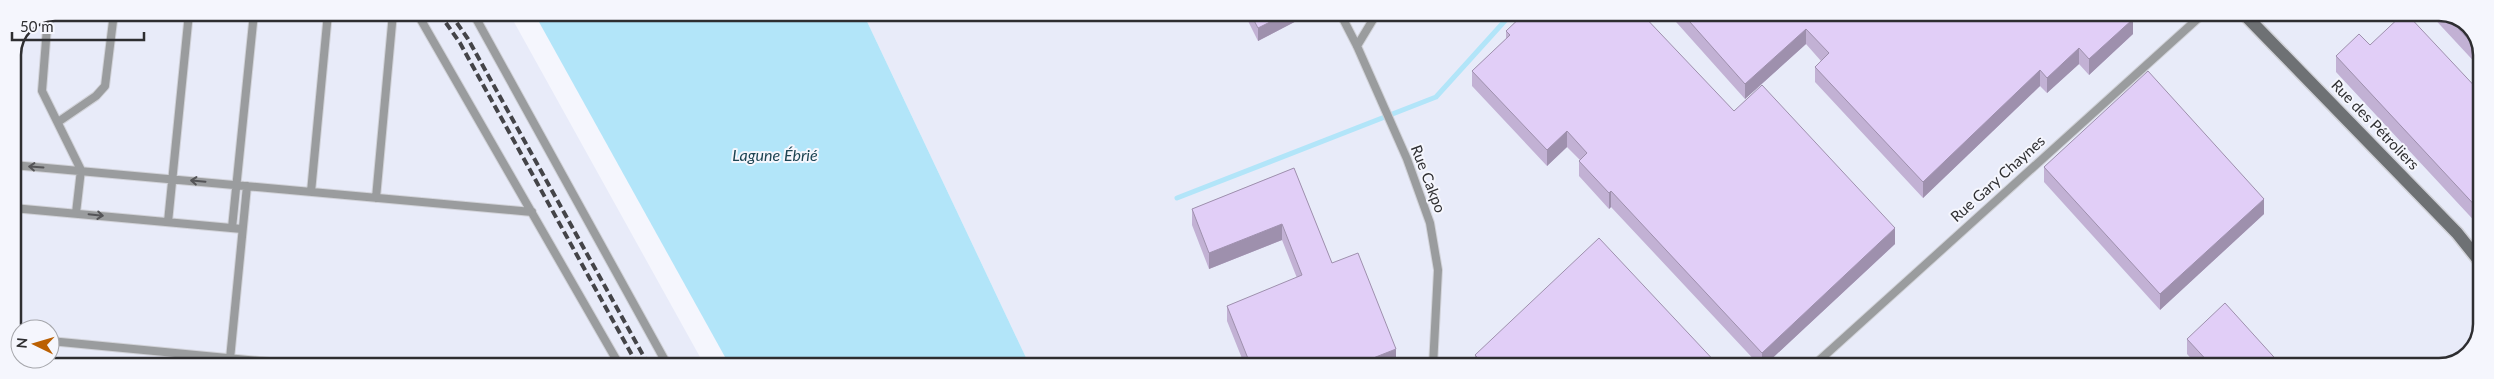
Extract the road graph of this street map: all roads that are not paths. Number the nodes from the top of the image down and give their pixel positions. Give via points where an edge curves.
1 (113, 21) edge
2 (188, 21) edge
3 (253, 21) edge
4 (327, 21) edge
5 (392, 21) edge
6 (422, 21) edge
7 (478, 21) edge
8 (47, 22) edge
9 (1344, 22) edge
10 (1372, 22) edge
11 (2194, 22) edge
12 (2252, 22) edge
13 (1357, 46) junction
14 (58, 122) junction
15 (21, 166) edge
16 (81, 170) junction
17 (172, 179) junction
18 (236, 185) junction
19 (247, 186) junction
20 (311, 192) junction
21 (376, 198) junction
22 (21, 209) edge
23 (532, 212) junction
24 (76, 213) junction
25 (168, 222) junction
26 (232, 228) junction
27 (242, 229) junction
28 (2472, 253) edge
29 (60, 343) edge
30 (202, 356) joint
31 (212, 357) edge
32 (230, 357) edge
33 (615, 357) edge
34 (663, 357) edge
35 (1433, 358) edge
36 (1822, 358) edge

1 - 14 lane via 106,86
2 - 17 lane
3 - 18 lane
4 - 20 lane
5 - 21 lane
6 - 23 lane
7 - 34 lane
8 - 14 lane via 42,91
9 - 13 lane, Rue Cakpo
10 - 13 lane
11 - 36 lane, Rue Gary Chaynes
12 - 28 street, Rue des Pétroliers via 2457,233
13 - 35 lane, Rue Cakpo via 1430,223 1438,270
14 - 16 lane
16 -> 15 lane
16 - 17 lane
16 - 24 lane
18 -> 17 lane
17 - 25 lane
18 - 19 lane
18 - 26 lane
19 - 20 lane
19 - 27 lane
20 - 21 lane
21 - 23 lane
22 - 24 lane
23 - 33 lane
24 -> 25 lane
25 - 26 lane
26 - 27 lane
27 - 32 lane
29 - 30 lane
30 - 31 lane

